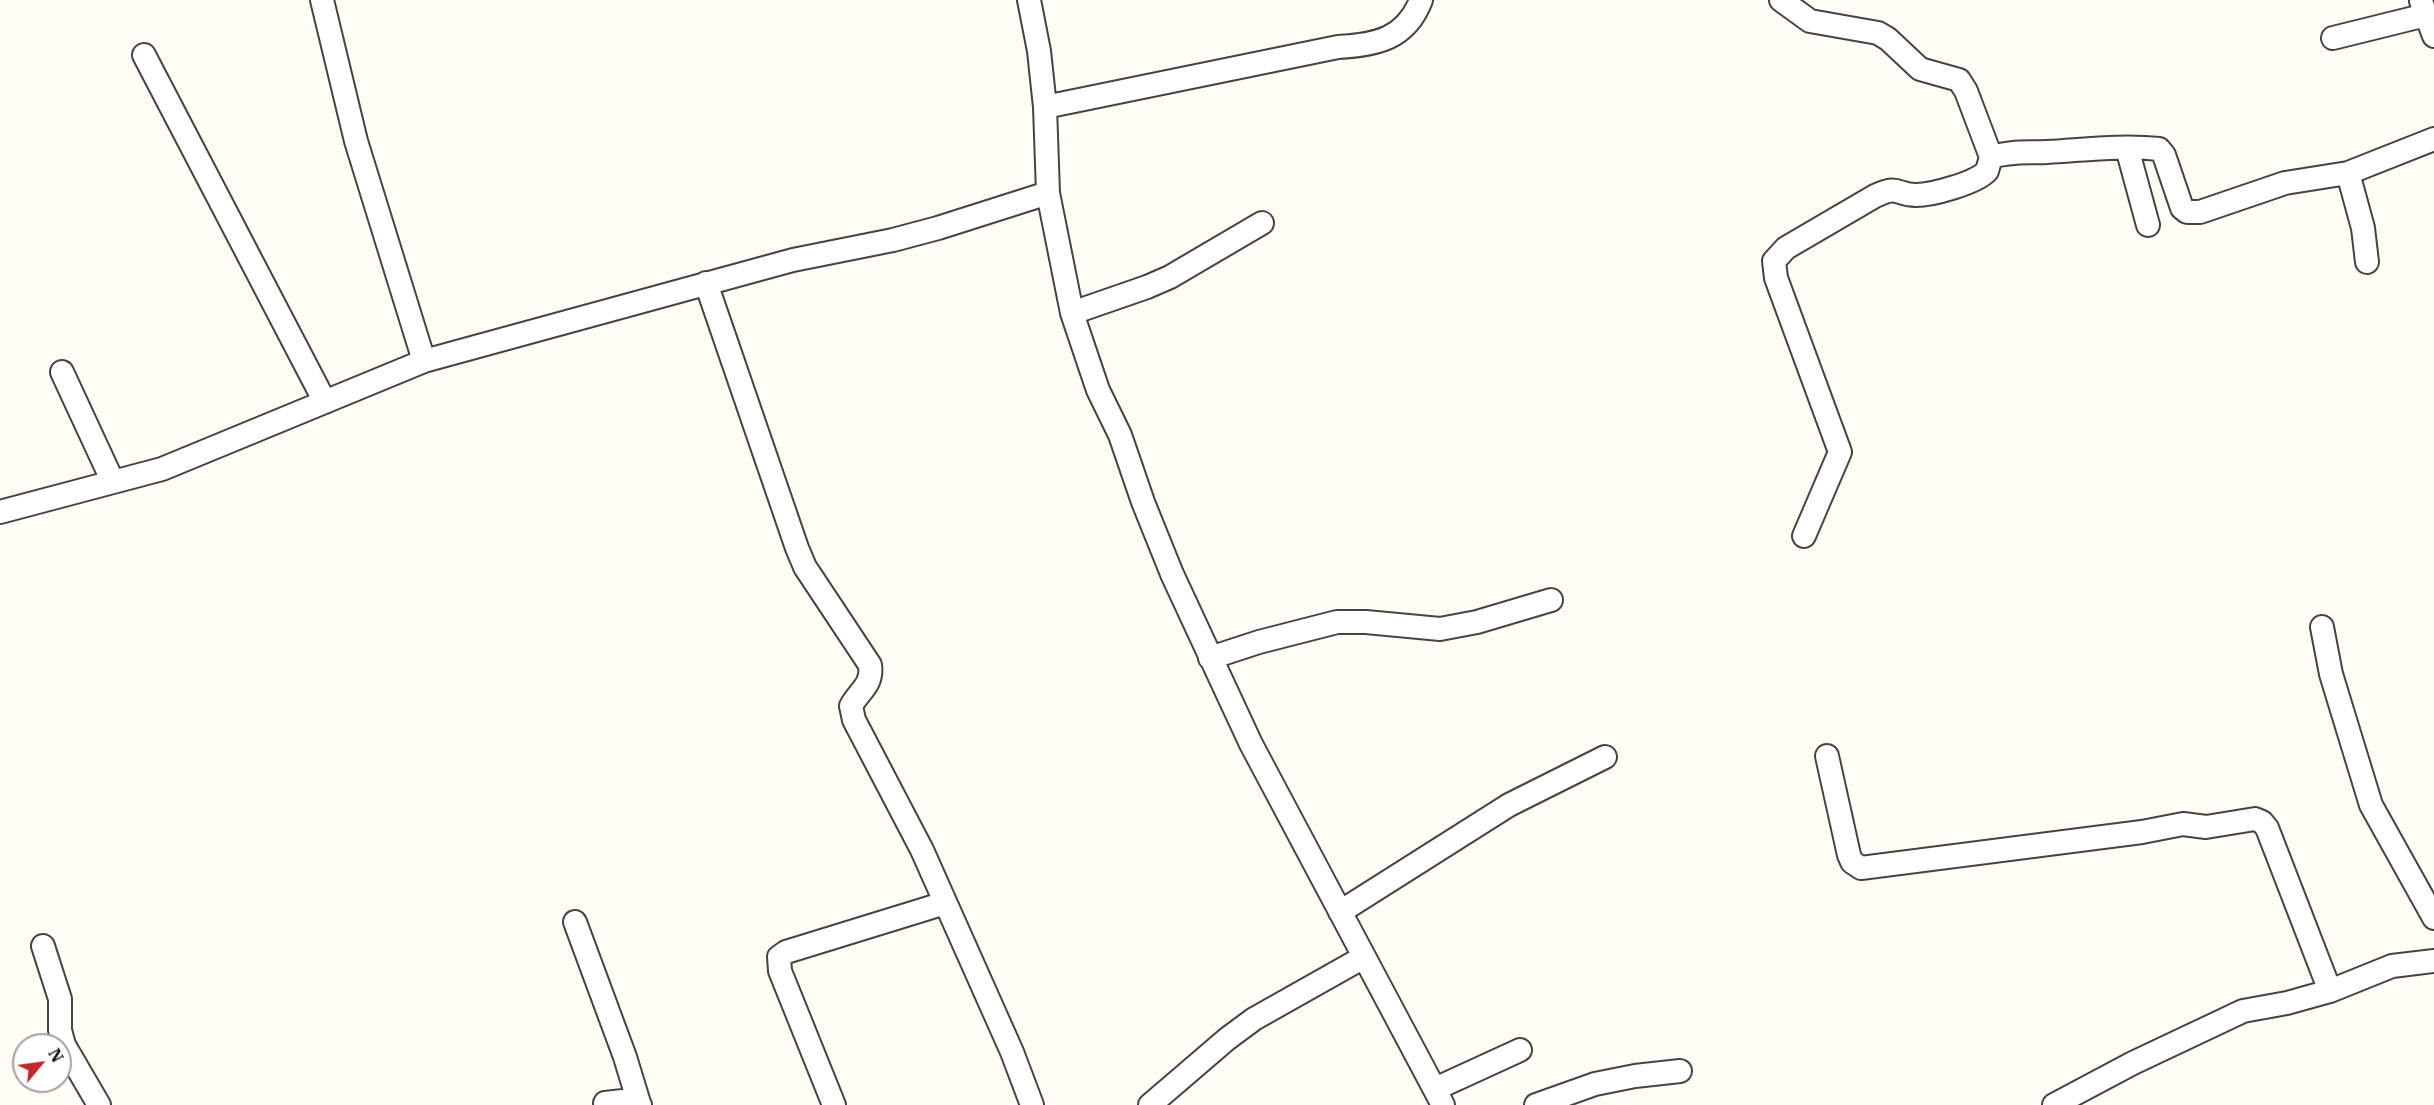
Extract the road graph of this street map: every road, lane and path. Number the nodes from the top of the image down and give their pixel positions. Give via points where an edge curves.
1 (322, 0) edge
2 (1029, 0) edge
3 (1421, 0) edge
4 (1781, 0) edge
5 (2423, 7) edge
6 (2434, 36) edge
7 (2332, 38) dead end
8 (144, 55) dead end
9 (1045, 107) junction
10 (2434, 139) edge
11 (2127, 148) junction
12 (1991, 157) junction
13 (2348, 173) junction
14 (1048, 193) junction
15 (1262, 223) dead end
16 (2148, 225) dead end
17 (2367, 262) dead end
18 (705, 283) junction
19 (1072, 313) junction
20 (424, 361) junction
21 (62, 372) dead end
22 (325, 402) junction
23 (113, 482) junction
24 (0, 512) edge
25 (1804, 536) dead end
26 (1551, 600) dead end
27 (2322, 627) dead end
28 (1210, 658) junction
29 (1827, 756) dead end
30 (1605, 757) dead end
31 (945, 903) junction
32 (1340, 912) junction
33 (2434, 918) edge
34 (575, 922) dead end
35 (43, 946) dead end
36 (1364, 957) junction
37 (2434, 962) edge
38 (2330, 991) junction
39 (1520, 1050) dead end
40 (1680, 1071) dead end
41 (1439, 1097) edge
42 (605, 1103) dead end
43 (639, 1104) edge
44 (99, 1105) edge
45 (834, 1105) edge
46 (1032, 1105) edge
47 (1150, 1105) edge
48 (1536, 1105) edge
49 (2054, 1105) edge

1 - 20 street via 356,141
2 - 9 street
3 - 9 street via 1400,31 1384,41
4 - 12 street via 1810,21 1878,33 1920,69 1959,80
5 - 6 street
5 - 7 street
8 - 22 street
9 - 14 street
10 - 13 street
11 - 12 street via 2016,152
11 - 13 street via 2162,151 2182,208 2191,213 2285,183
11 - 16 street
12 - 25 street via 1987,171 1974,180 1928,195 1888,190 1875,196 1786,248 1774,261 1776,278 1840,452
13 - 17 street via 2363,228
14 - 18 street via 893,240
14 - 19 street
15 - 19 street via 1170,277
18 - 20 street
18 - 31 street via 805,567 870,665 869,684 853,702 851,713
19 - 28 street via 1155,535
20 - 22 street
21 - 23 street
22 - 23 street via 162,469
23 - 24 street
26 - 28 street via 1440,629 1338,622
27 - 33 street via 2332,681 2371,805
28 - 32 street
29 - 38 street via 1849,855 1861,868 2182,824 2206,827 2255,819 2262,822
30 - 32 street via 1509,805
31 - 45 street via 779,957 780,970
31 - 46 street
32 - 36 street
34 - 43 street
35 - 44 street via 60,999 64,1045
36 - 41 street
36 - 47 street via 1254,1019
37 - 38 street via 2392,966
38 - 49 street via 2242,1011
39 - 41 street
40 - 48 street via 1596,1084
42 - 43 street via 632,1100

